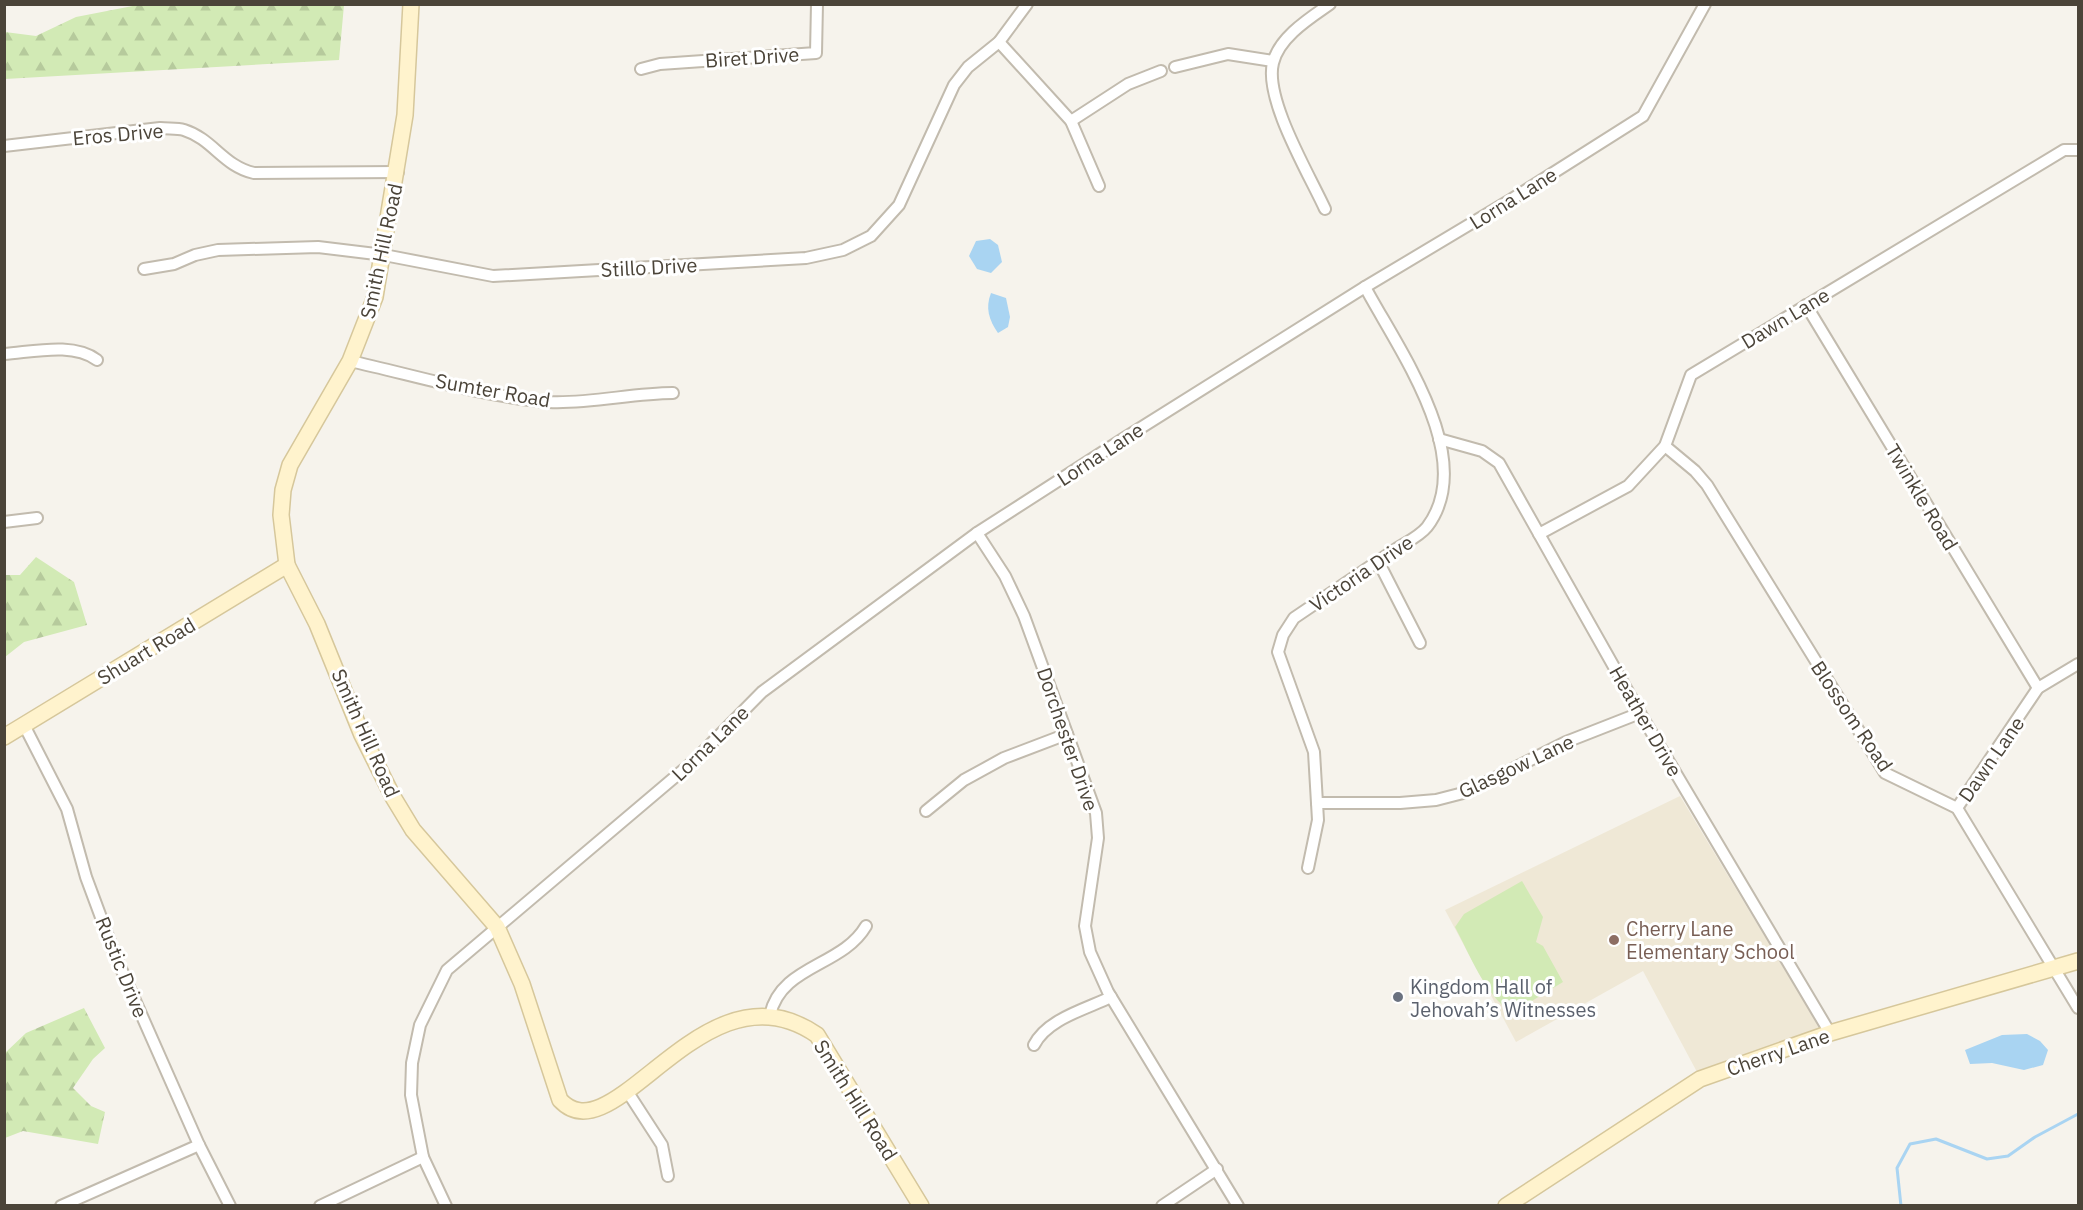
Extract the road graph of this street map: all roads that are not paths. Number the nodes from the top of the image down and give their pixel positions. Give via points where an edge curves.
1 (411, 4) edge
2 (817, 4) edge
3 (1027, 4) edge
4 (1330, 4) edge
5 (1705, 4) edge
6 (999, 42) junction
7 (1273, 61) junction
8 (1175, 67) dead end
9 (641, 69) dead end
10 (1161, 71) dead end
11 (1071, 121) junction
12 (4, 146) edge
13 (2079, 150) edge
14 (398, 172) junction
15 (1099, 186) dead end
16 (1325, 209) dead end
17 (384, 255) junction
18 (144, 269) dead end
19 (1365, 287) junction
20 (1806, 305) junction
21 (4, 354) edge
22 (97, 360) dead end
23 (350, 361) junction
24 (673, 393) dead end
25 (1439, 439) junction
26 (1665, 446) junction
27 (37, 518) dead end
28 (4, 522) edge
29 (977, 533) junction
30 (1539, 534) junction
31 (1378, 561) junction
32 (287, 565) junction
33 (1420, 643) dead end
34 (2079, 664) edge
35 (2038, 688) junction
36 (1640, 713) junction
37 (24, 725) junction
38 (1067, 734) junction
39 (4, 737) edge
40 (1317, 802) junction
41 (1957, 808) junction
42 (926, 811) dead end
43 (1308, 868) dead end
44 (866, 926) dead end
45 (497, 927) junction
46 (2079, 961) edge
47 (2055, 966) junction
48 (1111, 997) junction
49 (2079, 1008) edge
50 (770, 1015) junction
51 (1830, 1034) junction
52 (1034, 1045) dead end
53 (627, 1091) junction
54 (199, 1145) junction
55 (423, 1157) junction
56 (1217, 1169) junction
57 (668, 1176) dead end
58 (61, 1206) edge
59 (230, 1206) edge
60 (320, 1206) edge
61 (446, 1206) edge
62 (921, 1206) edge
63 (1162, 1206) edge
64 (1238, 1206) edge
65 (1506, 1206) edge

1 - 14 street, Smith Hill Road
2 - 9 street, Biret Drive via 816,53 660,64
3 - 6 street, Stillo Drive
4 - 7 street via 1286,40
5 - 19 street, Lorna Lane via 1643,116
6 - 11 street
6 - 17 street, Stillo Drive via 968,67 954,85 900,205 871,236 843,250 806,258 493,276
7 - 8 street via 1228,54
7 - 16 street via 1271,82 1278,106
10 - 11 street via 1128,84
11 - 15 street
12 - 14 street, Eros Drive via 160,128 184,130 202,139 237,169 254,173
13 - 20 street, Dawn Lane via 2064,150
14 - 17 street, Smith Hill Road
17 - 18 street, Stillo Drive via 318,247 218,250
17 - 23 street, Smith Hill Road via 375,297
19 - 25 street, Victoria Drive via 1433,413
19 - 29 street, Lorna Lane
20 - 26 street, Dawn Lane via 1691,375
20 - 35 street, Twinkle Road
21 - 22 street via 70,350
23 - 24 street, Sumter Road via 549,402
23 - 32 street, Smith Hill Road via 290,465 281,515
25 - 30 street, Heather Drive via 1482,451 1499,463
25 - 31 street, Victoria Drive via 1443,485 1426,529
26 - 30 street, Dawn Lane via 1628,486
26 - 41 street, Blossom Road via 1707,486 1886,773
27 - 28 street
29 - 38 street, Dorchester Drive via 1005,576 1024,616
29 - 45 street, Lorna Lane via 762,692 694,760
30 - 36 street, Heather Drive
31 - 33 street
31 - 40 street, Victoria Drive via 1294,618 1283,634 1278,652 1314,752
32 - 37 street, Shuart Road
32 - 45 street, Smith Hill Road via 398,806 413,830
34 - 35 street, Dawn Lane
35 - 41 street, Dawn Lane
36 - 40 street, Glasgow Lane via 1566,742 1467,792 1400,803
36 - 51 street, Heather Drive
37 - 39 street, Shuart Road
37 - 54 street, Rustic Drive via 67,809 86,877 115,955
38 - 42 street via 964,780
38 - 48 street, Dorchester Drive via 1096,813 1098,838 1085,926 1090,952
40 - 43 street, Victoria Drive via 1318,820
41 - 47 street
44 - 50 street via 851,945 782,987 773,999
45 - 53 street, Smith Hill Road via 522,984 560,1101 580,1113 592,1112
45 - 55 street, Lorna Lane via 447,970 420,1025 412,1063 411,1095
46 - 47 street, Cherry Lane
47 - 49 street
47 - 51 street, Cherry Lane
48 - 52 street via 1048,1027
48 - 56 street, Dorchester Drive
50 - 53 street, Smith Hill Road via 728,1021 704,1033
50 - 62 street, Smith Hill Road via 802,1025 817,1035
51 - 65 street, Cherry Lane via 1700,1079
53 - 57 street via 662,1145
54 - 58 street
54 - 59 street, Rustic Drive
55 - 60 street
55 - 61 street, Lorna Lane
56 - 63 street
56 - 64 street, Dorchester Drive

